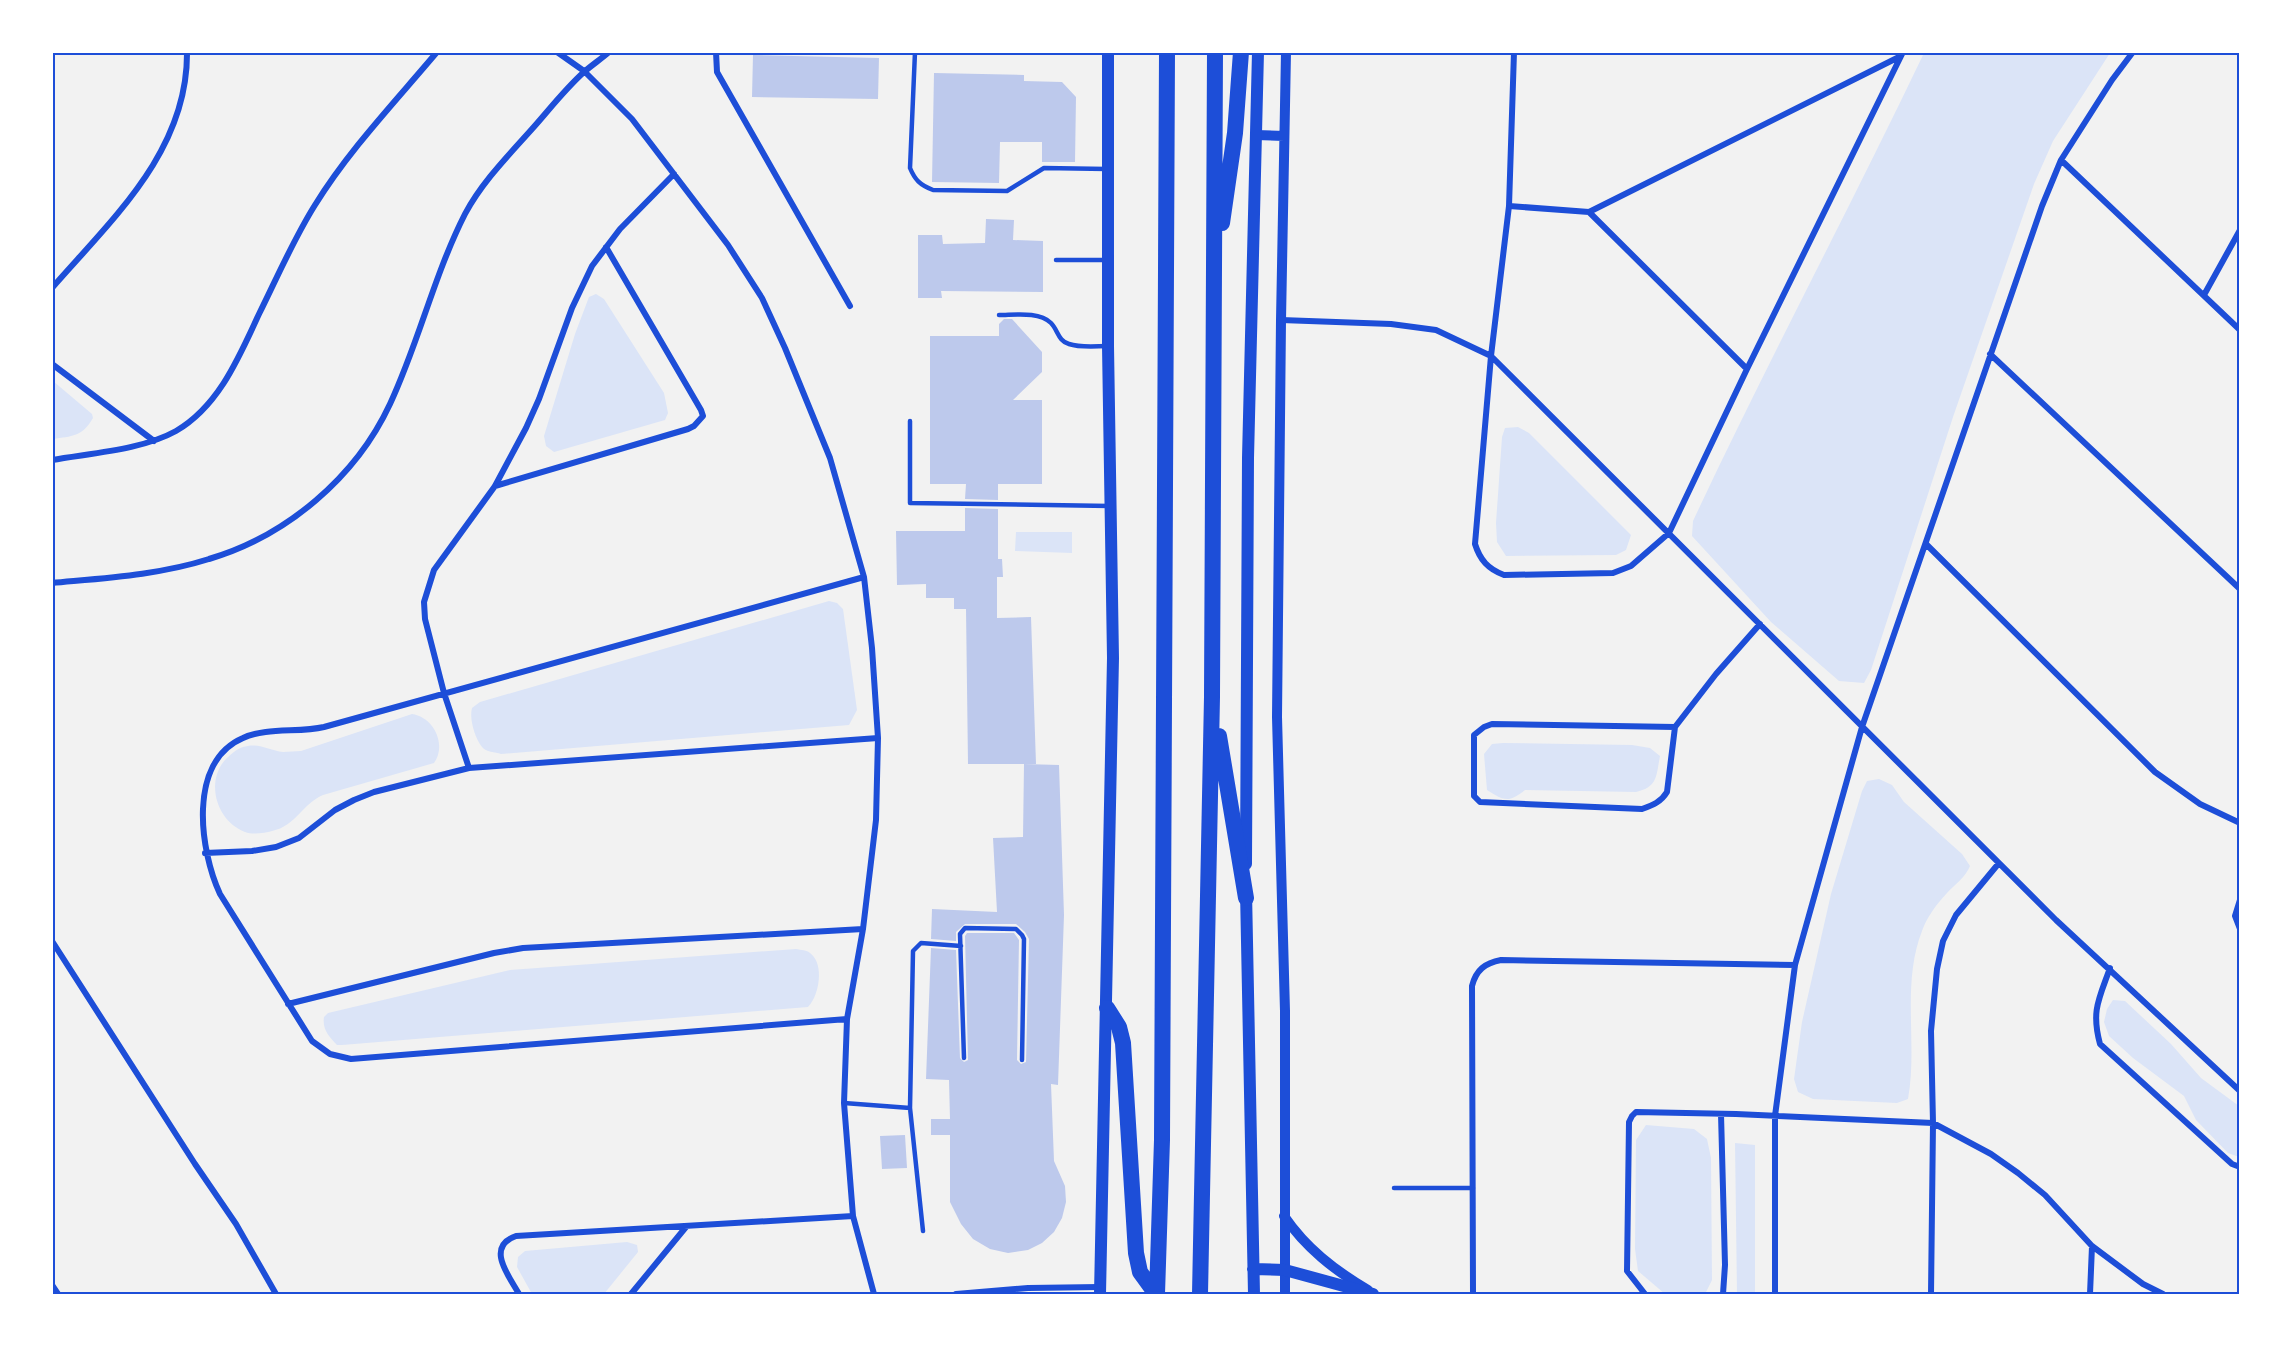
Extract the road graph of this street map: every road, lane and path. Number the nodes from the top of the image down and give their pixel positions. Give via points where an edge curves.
1 (187, 52) edge
2 (437, 52) edge
3 (557, 52) edge
4 (609, 52) edge
5 (716, 52) edge
6 (915, 52) edge
7 (1108, 52) edge
8 (1167, 52) edge
9 (1215, 52) edge
10 (1241, 52) edge
11 (1258, 52) edge
12 (1286, 52) edge
13 (1514, 52) edge
14 (2133, 52) edge
15 (1902, 54) edge
16 (584, 72) junction
17 (1256, 135) junction
18 (1284, 136) junction
19 (2061, 160) junction
20 (1108, 170) junction
21 (674, 174) junction
22 (1509, 206) junction
23 (1589, 212) junction
24 (2240, 230) edge
25 (606, 246) junction
26 (1056, 260) dead end
27 (1108, 260) junction
28 (52, 288) edge
29 (1213, 293) junction
30 (2204, 295) junction
31 (850, 306) dead end
32 (999, 315) dead end
33 (1281, 320) junction
34 (2240, 330) edge
35 (1108, 346) junction
36 (1990, 354) junction
37 (1491, 356) junction
38 (52, 364) edge
39 (1747, 369) junction
40 (910, 421) dead end
41 (154, 441) junction
42 (52, 460) edge
43 (495, 486) junction
44 (1110, 506) junction
45 (1669, 534) junction
46 (1927, 545) junction
47 (864, 577) junction
48 (52, 583) edge
49 (2240, 590) edge
50 (1760, 624) junction
51 (444, 693) junction
52 (1212, 697) junction
53 (1675, 727) junction
54 (1862, 727) junction
55 (879, 738) junction
56 (469, 768) junction
57 (2240, 823) edge
58 (206, 853) junction
59 (1999, 863) junction
60 (1246, 898) junction
61 (2240, 900) edge
62 (863, 929) junction
63 (2240, 929) edge
64 (52, 941) edge
65 (961, 946) junction
66 (1795, 965) junction
67 (2109, 968) junction
68 (288, 1004) junction
69 (1107, 1008) junction
70 (847, 1019) junction
71 (964, 1058) dead end
72 (1023, 1060) dead end
73 (2240, 1091) edge
74 (844, 1103) junction
75 (910, 1108) junction
76 (1721, 1114) junction
77 (1775, 1116) junction
78 (1933, 1123) junction
79 (2240, 1167) edge
80 (1394, 1188) dead end
81 (1473, 1188) junction
82 (854, 1216) junction
83 (1284, 1216) junction
84 (686, 1227) junction
85 (923, 1232) dead end
86 (2092, 1246) junction
87 (1253, 1269) junction
88 (1285, 1270) junction
89 (52, 1285) edge
90 (1028, 1291) edge
91 (1100, 1291) edge
92 (58, 1294) edge
93 (276, 1294) edge
94 (519, 1294) edge
95 (631, 1294) edge
96 (874, 1294) edge
97 (956, 1294) edge
98 (1157, 1294) edge
99 (1200, 1294) edge
100 (1254, 1294) edge
101 (1285, 1294) edge
102 (1374, 1294) edge
103 (1473, 1294) edge
104 (1645, 1294) edge
105 (1723, 1294) edge
106 (1775, 1294) edge
107 (1930, 1294) edge
108 (2090, 1294) edge
109 (2163, 1294) edge

1 - 28 street via 183,96 159,158 132,197
2 - 41 street via 315,204 225,382 211,402 194,419
3 - 16 street
4 - 16 street
5 - 31 street via 717,72
6 - 20 lane via 910,168 914,179 924,186 933,190 1007,191 1044,168
7 - 20 main road
8 - 98 highway via 1162,1128
9 - 29 highway
10 - 29 highway via 1235,133
11 - 17 main road
12 - 18 street
13 - 22 street
14 - 19 street
15 - 23 street
15 - 39 street
16 - 21 street via 632,119
16 - 48 street via 479,191 451,245 390,405 338,480 314,503 276,528 210,559 135,575
17 - 18 street
17 - 60 main road via 1248,458
18 - 33 street
19 - 30 street
19 - 36 street
20 - 27 main road
21 - 25 street
21 - 47 street via 728,244 785,348 830,458
22 - 23 street
22 - 37 street
23 - 39 street
24 - 30 street
25 - 43 street via 582,286 539,399
25 - 43 street via 703,416 688,429
26 - 27 lane
27 - 35 main road
29 - 52 highway
30 - 34 street
32 - 35 lane via 1043,319 1068,344
33 - 37 street via 1391,324 1436,330
33 - 83 street via 1276,717 1285,1011
35 - 44 main road
36 - 46 street
36 - 49 street
37 - 45 street
37 - 45 street via 1475,544 1485,564 1504,574 1613,573 1631,566
38 - 41 street
39 - 45 street
40 - 44 lane via 910,503
41 - 42 street
43 - 51 street via 434,570 424,602
44 - 69 main road via 1113,658
45 - 50 street
46 - 54 street
46 - 57 street via 2155,772 2200,804
47 - 51 street
47 - 55 street
50 - 53 street
50 - 54 street
51 - 56 street
51 - 58 street via 317,729 264,733 231,744 207,784 203,803
52 - 60 highway
52 - 99 highway
53 - 53 street via 1492,724 1474,735 1474,796 1480,801 1642,809 1653,806 1667,792
54 - 59 street
54 - 66 street
55 - 56 street
55 - 62 street via 876,820
56 - 58 street via 354,800 298,838 276,847
58 - 68 street via 220,894
59 - 67 street
59 - 78 street via 1956,915 1943,941 1936,969 1931,1031
60 - 87 main road
61 - 63 street via 2235,916
62 - 68 street via 523,948
62 - 70 street
64 - 93 street via 236,1224
65 - 71 lane
65 - 72 lane via 960,934 965,928 1016,929 1022,935
65 - 75 lane via 921,943 913,951
66 - 77 street
66 - 81 street via 1501,960 1482,966 1472,986
67 - 73 street
67 - 79 street via 2094,1022 2100,1044 2232,1164
68 - 70 street via 312,1041 322,1049 351,1059
69 - 91 main road
69 - 98 highway via 1119,1027 1123,1043 1136,1253 1140,1272
70 - 74 street
74 - 75 lane
74 - 82 street
75 - 85 lane
76 - 77 street
76 - 104 street via 1636,1113 1630,1118 1627,1271
76 - 105 street
77 - 78 street
77 - 106 street
78 - 86 street via 2018,1173
78 - 107 street
80 - 81 lane
81 - 103 street
82 - 84 street
82 - 96 street
83 - 88 street
83 - 102 street via 1329,1265
84 - 94 street via 508,1239 500,1253
84 - 95 street
86 - 108 street
86 - 109 street
87 - 88 main road
87 - 100 main road
88 - 101 street
88 - 102 main road
89 - 92 street
90 - 91 street
90 - 97 street

